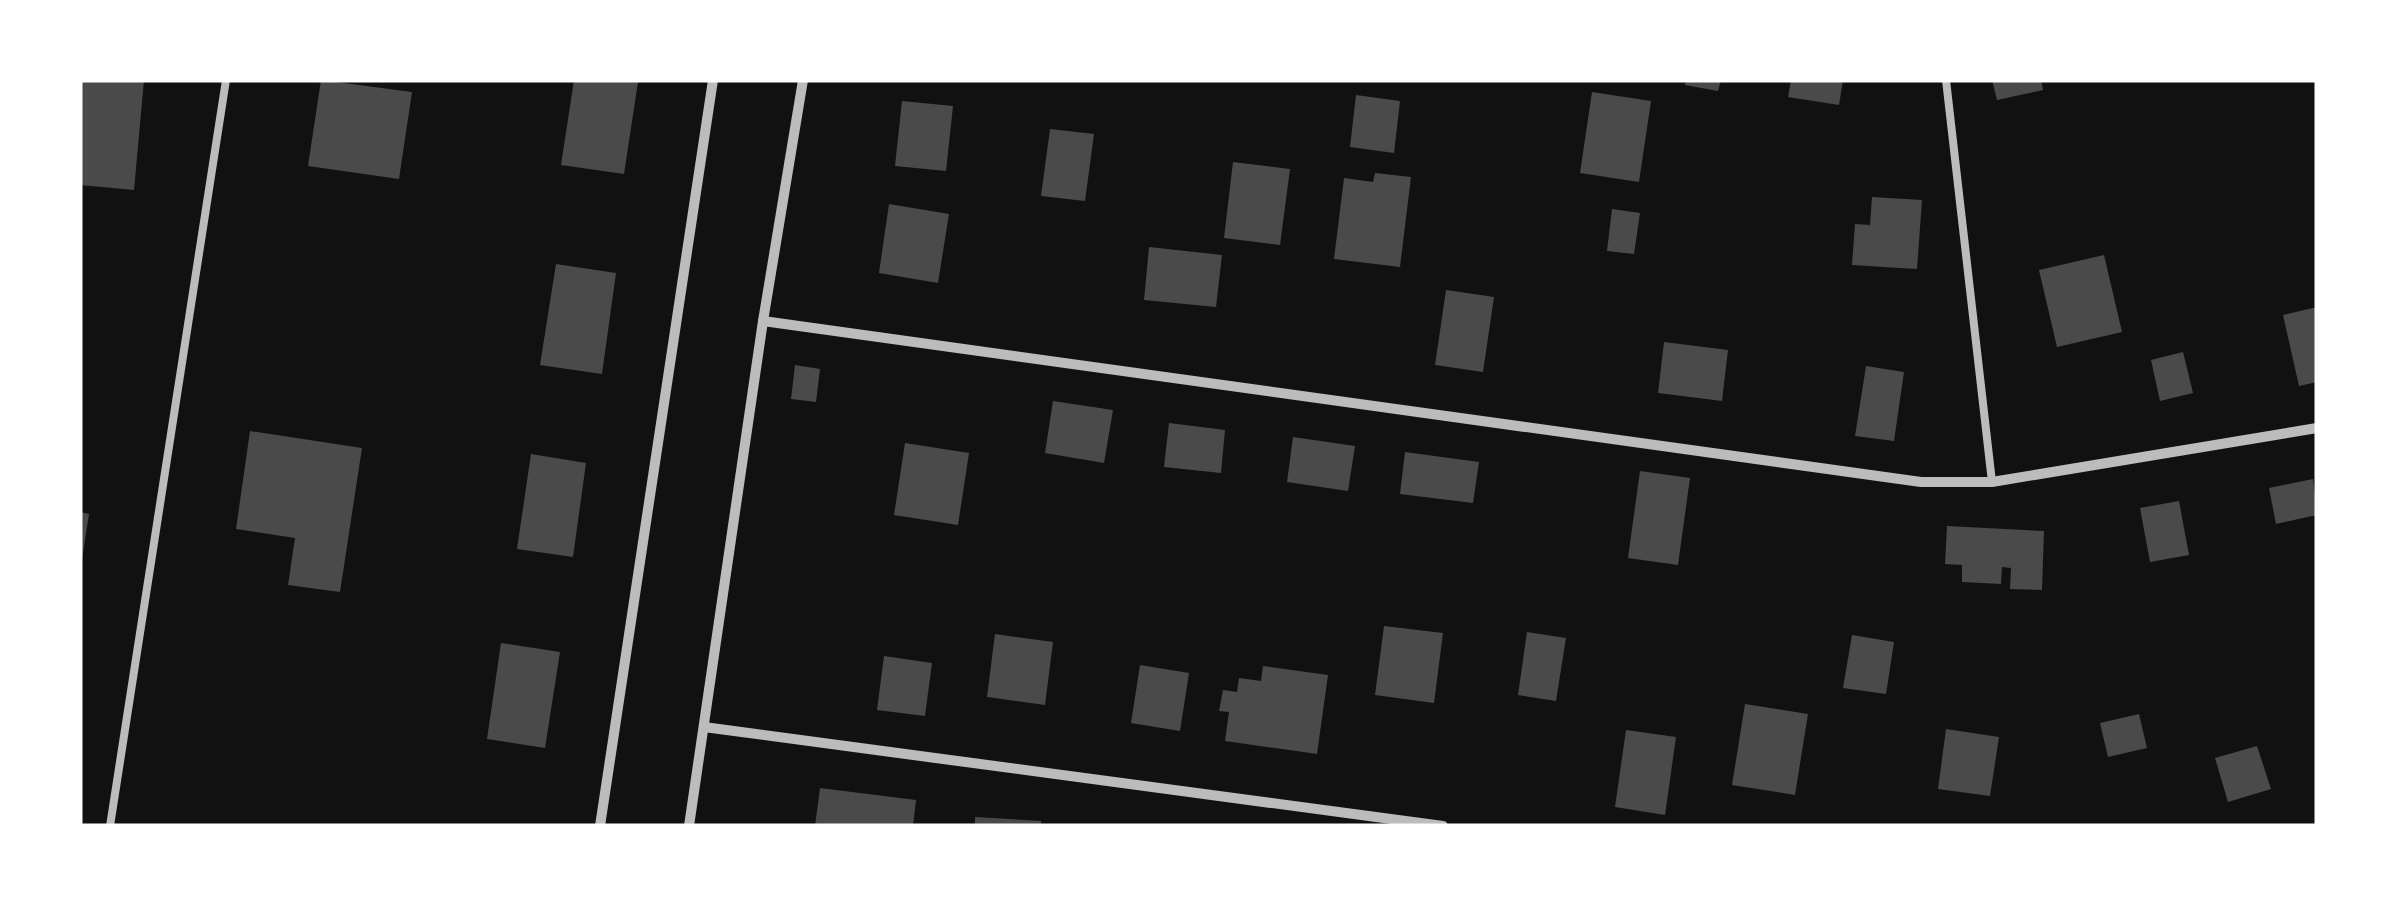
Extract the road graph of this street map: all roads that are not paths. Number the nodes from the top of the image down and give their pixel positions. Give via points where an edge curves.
1 (226, 80) edge
2 (714, 80) edge
3 (804, 80) edge
4 (1946, 80) edge
5 (763, 321) junction
6 (2317, 428) edge
7 (1992, 482) junction
8 (704, 727) junction
9 (110, 826) edge
10 (600, 826) edge
11 (689, 826) edge
12 (1443, 826) edge

1 - 9 lane
2 - 10 street
3 - 5 street
4 - 7 lane
5 - 7 street via 1921,482
5 - 8 street
6 - 7 street
8 - 11 street
8 - 12 street

